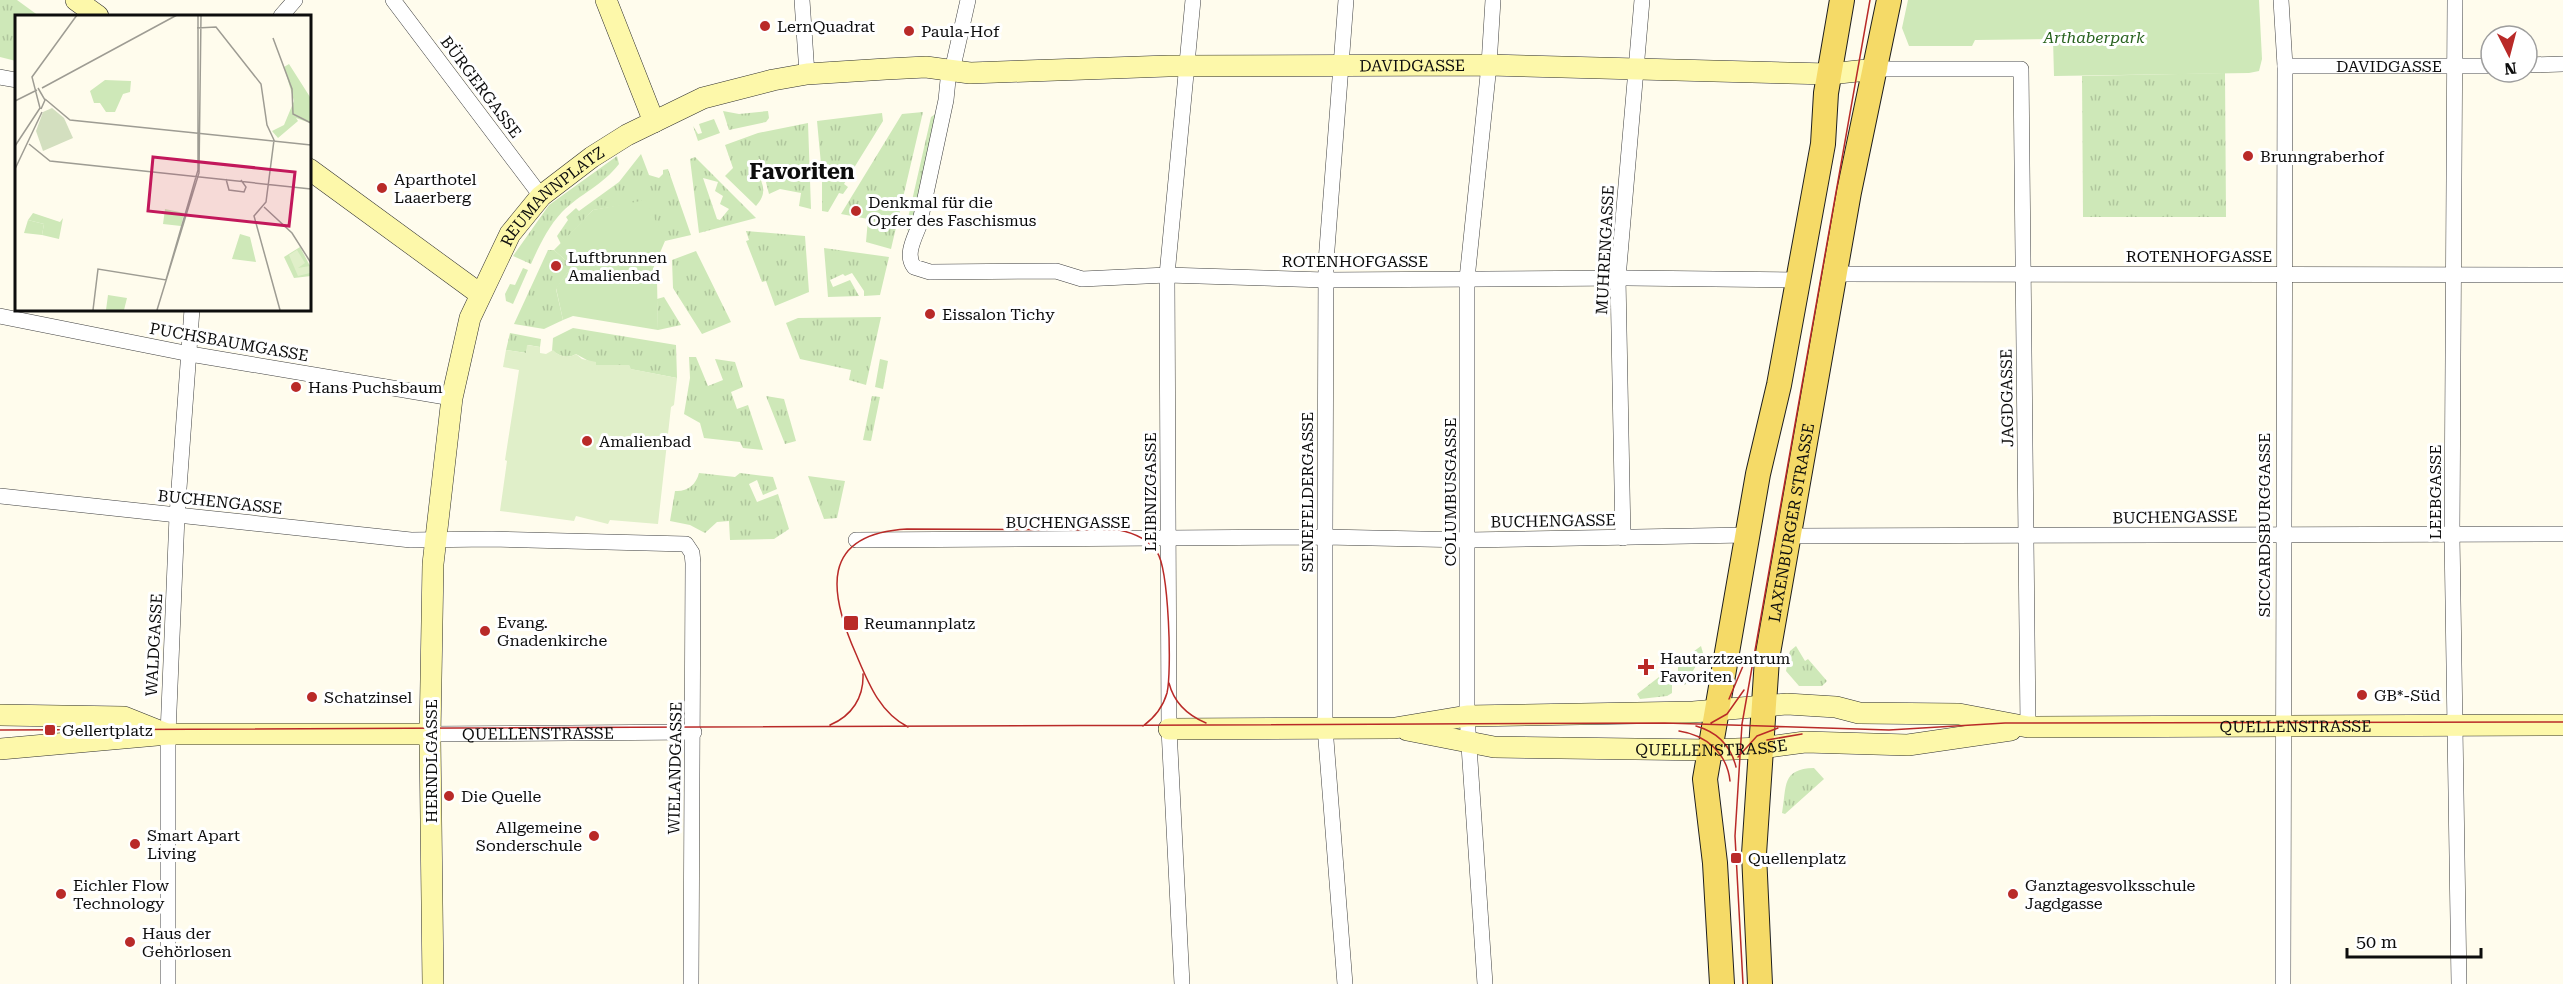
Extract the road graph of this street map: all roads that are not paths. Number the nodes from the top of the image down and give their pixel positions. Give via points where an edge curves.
1 (76, 0) edge
2 (295, 0) edge
3 (393, 0) edge
4 (606, 0) edge
5 (802, 0) edge
6 (968, 0) edge
7 (1193, 0) edge
8 (1346, 0) edge
9 (1493, 0) edge
10 (1642, 0) edge
11 (1842, 0) edge
12 (1889, 0) edge
13 (2281, 0) edge
14 (2455, 0) edge
15 (97, 15) edge
16 (282, 15) edge
17 (2563, 64) edge
18 (1342, 65) junction
19 (1489, 65) junction
20 (2539, 65) edge
21 (1186, 66) junction
22 (2285, 66) junction
23 (2479, 66) edge
24 (2455, 67) junction
25 (1876, 69) junction
26 (949, 70) junction
27 (1636, 70) junction
28 (807, 74) junction
29 (1829, 74) junction
30 (0, 77) edge
31 (15, 81) edge
32 (654, 122) junction
33 (310, 170) edge
34 (541, 196) junction
35 (2452, 273) junction
36 (1835, 274) junction
37 (2282, 274) junction
38 (1167, 275) junction
39 (2024, 275) junction
40 (2563, 275) edge
41 (1618, 278) junction
42 (1467, 279) junction
43 (1325, 280) junction
44 (1798, 280) junction
45 (480, 294) junction
46 (192, 310) edge
47 (0, 316) edge
48 (190, 354) junction
49 (452, 398) junction
50 (0, 496) edge
51 (177, 516) junction
52 (2282, 534) junction
53 (2563, 534) edge
54 (1747, 535) junction
55 (1788, 536) junction
56 (2026, 536) junction
57 (2452, 536) junction
58 (1325, 537) junction
59 (1623, 538) junction
60 (436, 539) junction
61 (856, 540) dead end
62 (1168, 540) junction
63 (1468, 540) junction
64 (1762, 706) junction
65 (1716, 710) junction
66 (0, 715) edge
67 (1467, 716) junction
68 (2457, 724) junction
69 (2282, 725) junction
70 (2563, 725) edge
71 (1325, 727) junction
72 (2027, 727) junction
73 (1395, 728) junction
74 (1169, 729) junction
75 (694, 732) junction
76 (168, 734) junction
77 (430, 734) junction
78 (1469, 743) junction
79 (1761, 748) junction
80 (0, 749) edge
81 (1710, 750) junction
82 (168, 984) edge
83 (433, 984) edge
84 (691, 984) edge
85 (1182, 984) edge
86 (1345, 984) edge
87 (1485, 984) edge
88 (1722, 984) edge
89 (1760, 984) edge
90 (2283, 984) edge
91 (2459, 984) edge

1 - 15 street
2 - 16 street
3 - 34 street, BÜRGERGASSE
4 - 32 street
5 - 28 street
6 - 26 street
7 - 21 street, LEIBNIZGASSE
8 - 18 street, SENEFELDERGASSE
9 - 19 street, COLUMBUSGASSE
10 - 27 street, MUHRENGASSE
11 - 29 main road
12 - 25 main road, LAXENBURGER STRASSE
13 - 22 street, SICCARDSBURGGASSE
14 - 24 street, LEEBGASSE
17 - 20 street
18 - 19 street, DAVIDGASSE
18 - 21 street, DAVIDGASSE
18 - 43 street, SENEFELDERGASSE
19 - 27 street, DAVIDGASSE
19 - 42 street, COLUMBUSGASSE
21 - 26 street, DAVIDGASSE via 970,73
21 - 38 street, LEIBNIZGASSE
22 - 24 street, DAVIDGASSE
22 - 37 street, SICCARDSBURGGASSE
23 - 24 street, DAVIDGASSE
24 - 35 street, LEEBGASSE
25 - 29 street, DAVIDGASSE
25 - 36 main road, LAXENBURGER STRASSE
25 - 39 street, JAGDGASSE via 2021,69
26 - 28 street, REUMANNPLATZ
26 - 38 street, ROTENHOFGASSE via 944,112 910,257 914,267 930,272 1056,271 1082,279
27 - 29 street, DAVIDGASSE
27 - 41 street, MUHRENGASSE
28 - 32 street, REUMANNPLATZ via 703,98
29 - 44 main road via 1822,144
30 - 31 street
32 - 34 street, REUMANNPLATZ via 592,157
33 - 45 street
34 - 45 street, REUMANNPLATZ via 510,234
35 - 37 street, ROTENHOFGASSE
35 - 40 street, ROTENHOFGASSE
35 - 57 street, LEEBGASSE
36 - 39 street, ROTENHOFGASSE
36 - 55 main road, LAXENBURGER STRASSE
37 - 39 street, ROTENHOFGASSE
37 - 52 street, SICCARDSBURGGASSE
38 - 43 street, ROTENHOFGASSE
38 - 62 street, LEIBNIZGASSE
39 - 56 street, JAGDGASSE
41 - 42 street, ROTENHOFGASSE
41 - 44 street, ROTENHOFGASSE
41 - 59 street, MUHRENGASSE
42 - 43 street, ROTENHOFGASSE
42 - 63 street, COLUMBUSGASSE
43 - 58 street, SENEFELDERGASSE
44 - 54 main road
45 - 49 street, REUMANNPLATZ via 470,318
46 - 48 street, WALDGASSE
47 - 48 street, PUCHSBAUMGASSE
48 - 49 street, PUCHSBAUMGASSE
48 - 51 street, WALDGASSE
49 - 60 street, REUMANNPLATZ
50 - 51 street, BUCHENGASSE
51 - 60 street, BUCHENGASSE via 411,540
51 - 76 street, WALDGASSE
52 - 56 street, BUCHENGASSE
52 - 57 street, BUCHENGASSE
52 - 69 street, SICCARDSBURGGASSE
53 - 57 street, BUCHENGASSE
54 - 59 street, BUCHENGASSE
54 - 65 main road
55 - 56 street, BUCHENGASSE
55 - 64 main road, LAXENBURGER STRASSE
56 - 72 street, JAGDGASSE
57 - 68 street, LEEBGASSE
58 - 62 street, BUCHENGASSE
58 - 63 street, BUCHENGASSE
58 - 71 street, SENEFELDERGASSE
59 - 63 street, BUCHENGASSE
60 - 75 street, WIELANDGASSE via 686,544 693,552
60 - 77 street, HERNDLGASSE
61 - 62 street, BUCHENGASSE
62 - 74 street, LEIBNIZGASSE
63 - 67 street, COLUMBUSGASSE
64 - 65 street, QUELLENSTRASSE
64 - 72 street, QUELLENSTRASSE via 1811,705 1892,715 1959,714
64 - 79 main road, LAXENBURGER STRASSE
65 - 67 street, QUELLENSTRASSE
65 - 81 main road
66 - 76 street, QUELLENSTRASSE via 124,717
67 - 73 street, QUELLENSTRASSE
67 - 78 street, COLUMBUSGASSE
68 - 69 street, QUELLENSTRASSE
68 - 70 street, QUELLENSTRASSE
68 - 91 street, LEEBGASSE
69 - 72 street, QUELLENSTRASSE
69 - 90 street, SICCARDSBURGGASSE
71 - 73 street, QUELLENSTRASSE
71 - 74 street, QUELLENSTRASSE
71 - 86 street, SENEFELDERGASSE
72 - 79 street, QUELLENSTRASSE via 1908,745 1805,742
73 - 78 street, QUELLENSTRASSE
74 - 85 street, LEIBNIZGASSE
75 - 77 street, QUELLENSTRASSE
75 - 84 street, WIELANDGASSE
76 - 77 street, QUELLENSTRASSE
76 - 80 street, QUELLENSTRASSE
76 - 82 street, WALDGASSE
77 - 83 street, HERNDLGASSE
78 - 81 street, QUELLENSTRASSE via 1520,748
78 - 87 street, COLUMBUSGASSE
79 - 81 street, QUELLENSTRASSE
79 - 89 main road, LAXENBURGER STRASSE via 1754,862
81 - 88 main road via 1706,808 1715,863

